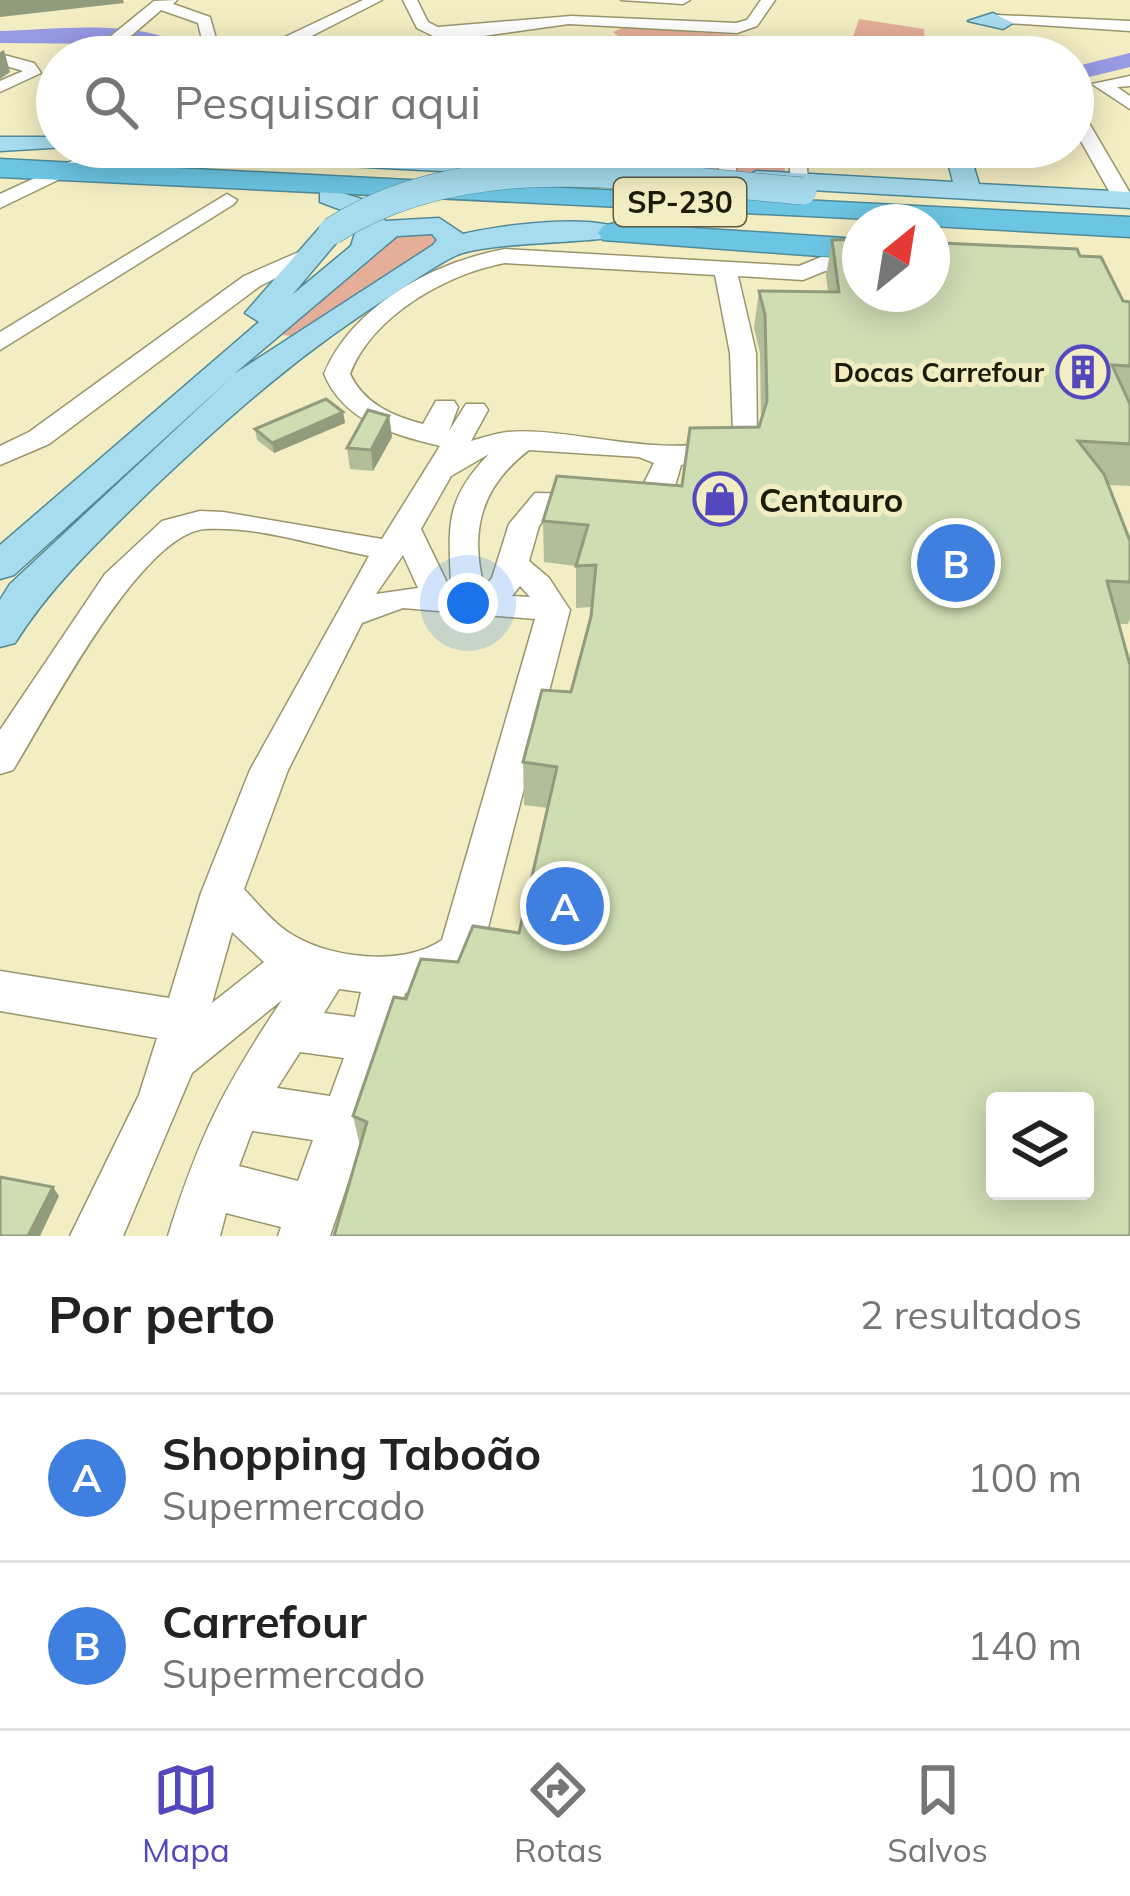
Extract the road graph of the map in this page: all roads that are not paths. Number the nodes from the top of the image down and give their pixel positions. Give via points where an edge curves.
1 (375, 0) edge
2 (410, 0) edge
3 (628, 0) edge
4 (683, 0) edge
5 (768, 0) edge
6 (1016, 0) edge
7 (164, 2) edge
8 (993, 24) junction
9 (1123, 27) edge
10 (121, 36) edge
11 (210, 36) edge
12 (299, 36) edge
13 (0, 59) edge
14 (36, 77) edge
15 (1124, 81) edge
16 (0, 89) edge
17 (1130, 104) edge
18 (1106, 123) edge
19 (37, 168) edge
20 (122, 168) edge
21 (332, 168) edge
22 (488, 168) edge
23 (606, 168) edge
24 (657, 168) edge
25 (728, 168) edge
26 (800, 168) edge
27 (947, 168) edge
28 (656, 174) junction
29 (728, 178) junction
30 (802, 186) junction
31 (227, 200) dead end
32 (0, 202) edge
33 (1129, 211) edge
34 (330, 214) junction
35 (612, 233) junction
36 (1130, 243) edge
37 (842, 248) edge
38 (443, 251) junction
39 (958, 252) edge
40 (362, 254) junction
41 (1130, 254) edge
42 (309, 256) junction
43 (1052, 257) edge
44 (842, 266) edge
45 (803, 273) junction
46 (277, 292) junction
47 (735, 294) junction
48 (803, 302) edge
49 (0, 343) edge
50 (203, 384) junction
51 (39, 438) junction
52 (443, 438) junction
53 (516, 440) junction
54 (0, 457) edge
55 (669, 459) junction
56 (435, 474) junction
57 (398, 540) junction
58 (0, 566) edge
59 (515, 566) junction
60 (466, 602) junction
61 (554, 610) junction
62 (348, 616) junction
63 (0, 633) edge
64 (0, 760) edge
65 (222, 893) junction
66 (314, 964) junction
67 (388, 973) junction
68 (0, 991) edge
69 (289, 1030) junction
70 (191, 1038) junction
71 (373, 1040) junction
72 (239, 1106) junction
73 (344, 1121) junction
74 (209, 1184) junction
75 (309, 1223) edge
76 (96, 1236) edge
77 (194, 1236) edge

1 - 12 street
2 - 5 street via 435,32 517,27 559,15 737,28 752,23
3 - 4 street
6 - 8 street
7 - 10 street via 136,16
7 - 11 street via 206,20
8 - 9 street
8 - 9 street
13 - 16 street via 33,74
14 - 16 street
15 - 17 street via 1100,84
18 - 33 street
19 - 32 street
20 - 34 highway
21 - 33 highway, SP-230
22 - 33 highway, SP-230
23 - 28 main road
24 - 28 street
25 - 29 street
26 - 30 street
27 - 30 main road
27 - 33 main road
28 - 29 main road
29 - 30 main road
30 - 34 main road, bridge via 472,178
31 - 49 street
34 - 35 highway
34 - 40 main road via 371,214
34 - 42 main road
35 - 37 highway
35 - 38 main road via 506,233
36 - 39 highway
38 - 40 main road via 450,232 410,223 390,228
38 - 63 main road via 245,382 60,556
40 - 50 main road
41 - 43 highway
42 - 46 main road
42 - 51 street via 252,281
44 - 45 street
45 - 47 street
45 - 48 street
46 - 50 main road
46 - 51 street via 243,298
47 - 52 street via 505,256 470,262 365,329 339,361 337,380 349,397
47 - 55 street via 748,428 738,446
50 - 58 main road
51 - 54 street
52 - 53 street via 464,410
52 - 56 street
53 - 55 street via 644,449
53 - 56 street via 478,448
53 - 60 street via 473,490 458,553
55 - 59 street via 658,493 645,504 545,499 524,524
56 - 57 street
57 - 60 street
57 - 62 street
57 - 64 street via 200,520 168,528 88,620
59 - 60 street
59 - 61 street
60 - 61 street
60 - 62 street via 391,598
61 - 67 street via 460,951 433,970
62 - 65 street via 269,770
65 - 66 street via 266,941
65 - 70 street
66 - 67 street
66 - 69 street
66 - 70 street
67 - 71 street
68 - 70 street
69 - 71 street
69 - 72 street
70 - 76 street
71 - 73 street
72 - 73 street
72 - 74 street
73 - 75 street
74 - 75 street
74 - 77 street

